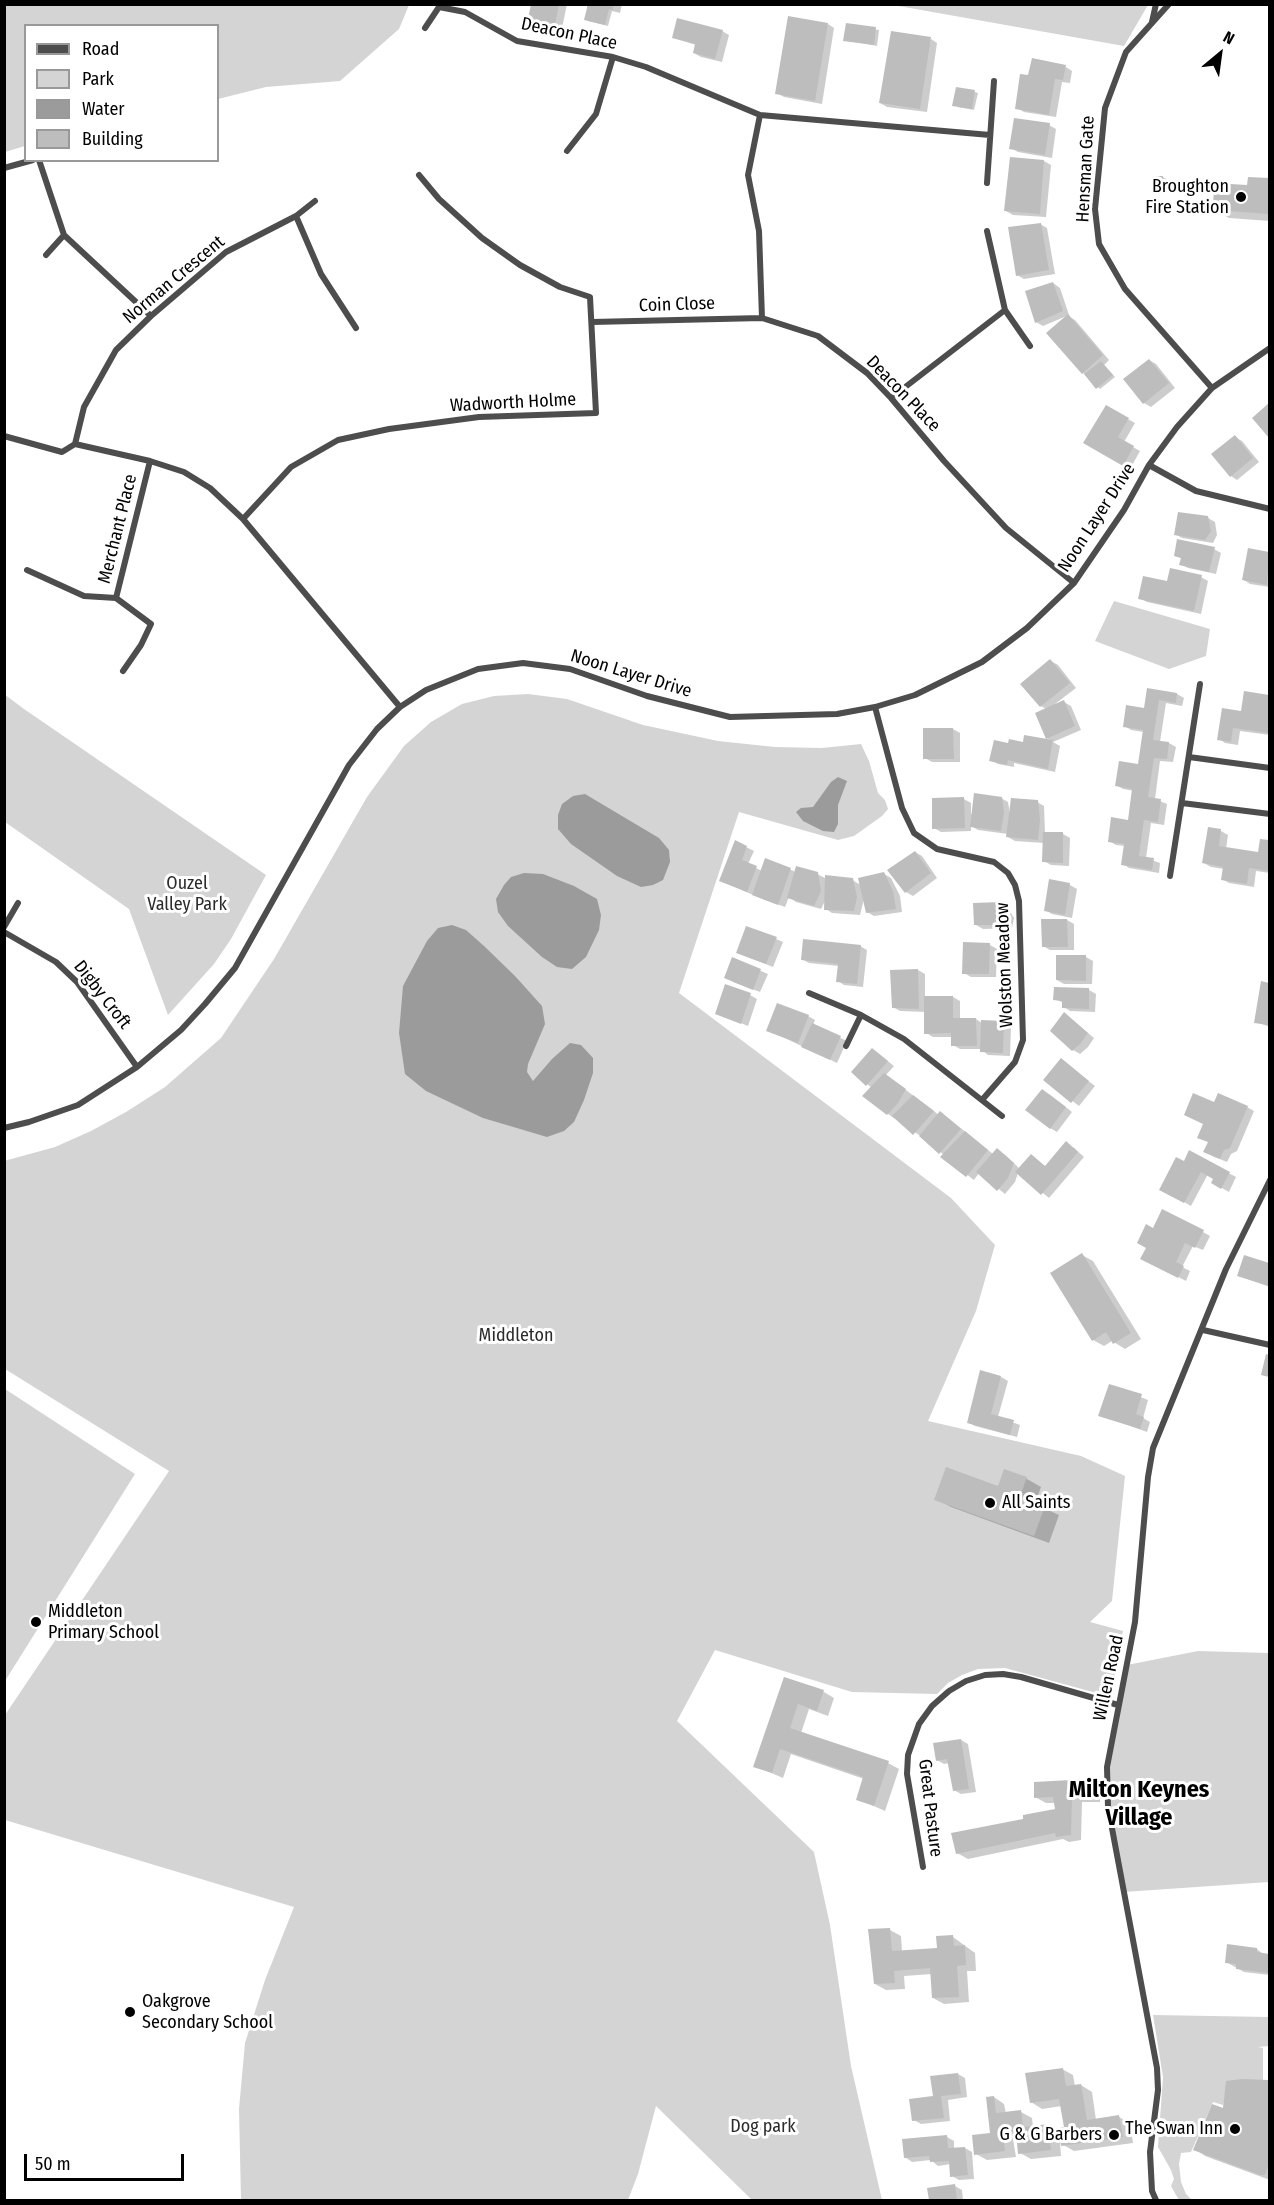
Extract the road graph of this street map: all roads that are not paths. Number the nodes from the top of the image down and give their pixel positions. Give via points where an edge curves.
1 (1156, 4) edge
2 (1169, 4) edge
3 (1152, 22) junction
4 (425, 28) dead end
5 (613, 57) junction
6 (994, 81) dead end
7 (760, 115) junction
8 (990, 135) junction
9 (567, 151) dead end
10 (26, 162) edge
11 (40, 162) edge
12 (4, 168) edge
13 (420, 175) dead end
14 (987, 183) dead end
15 (315, 201) dead end
16 (296, 216) junction
17 (987, 231) dead end
18 (64, 235) junction
19 (46, 255) dead end
20 (1005, 310) junction
21 (152, 316) junction
22 (762, 318) junction
23 (592, 322) junction
24 (356, 328) dead end
25 (1030, 346) dead end
26 (1269, 348) edge
27 (1212, 388) junction
28 (891, 398) junction
29 (4, 436) edge
30 (75, 444) junction
31 (150, 461) junction
32 (1149, 465) junction
33 (1269, 509) edge
34 (243, 519) junction
35 (27, 570) dead end
36 (1074, 583) junction
37 (116, 598) junction
38 (123, 671) dead end
39 (1200, 684) dead end
40 (400, 707) junction
41 (875, 707) junction
42 (1189, 757) junction
43 (1269, 768) edge
44 (1182, 802) junction
45 (1269, 814) edge
46 (1170, 876) dead end
47 (18, 903) dead end
48 (4, 930) edge
49 (809, 993) dead end
50 (861, 1015) junction
51 (846, 1046) dead end
52 (136, 1067) junction
53 (982, 1100) junction
54 (1002, 1116) dead end
55 (4, 1128) edge
56 (1269, 1180) edge
57 (1203, 1330) junction
58 (1269, 1345) edge
59 (1118, 1705) junction
60 (923, 1868) dead end
61 (1156, 2200) edge

1 - 3 street
2 - 3 street, Hensman Gate
3 - 27 street, Hensman Gate via 1126,52 1105,108 1095,209 1099,244 1125,289
4 - 5 street, Deacon Place via 439,7 465,12 517,41
5 - 7 street, Deacon Place
5 - 9 street via 596,114
6 - 8 street
7 - 8 street, Deacon Place
7 - 22 street via 748,175 759,231
8 - 14 street
10 - 12 street
11 - 18 street
13 - 23 street, Wadworth Holme via 439,199 482,238 520,265 590,297
15 - 16 street, Norman Crescent
16 - 21 street, Norman Crescent via 226,252
16 - 24 street via 321,274
17 - 20 street
18 - 19 street
18 - 21 street
20 - 25 street
20 - 28 street
21 - 30 street, Norman Crescent via 116,350 84,407
22 - 23 street, Coin Close
22 - 28 street, Deacon Place via 818,336 867,373
23 - 34 street, Wadworth Holme via 596,413 479,417 338,440 291,467
26 - 27 street, Noon Layer Drive
27 - 32 street, Noon Layer Drive
28 - 36 street, Deacon Place via 1006,528
29 - 30 street via 62,452
30 - 31 street
31 - 34 street via 184,472 210,488
31 - 37 street, Merchant Place
32 - 33 street via 1196,491
32 - 36 street, Noon Layer Drive via 1124,510
34 - 40 street
35 - 37 street via 84,596
36 - 41 street, Noon Layer Drive via 1027,628 982,662 915,695
37 - 38 street, Merchant Place via 151,624
39 - 42 street
40 - 41 street, Noon Layer Drive via 426,690 478,669 523,663 570,669 647,696 730,717 837,714
40 - 52 street, Noon Layer Drive via 349,765 235,968 181,1030
41 - 53 street, Wolston Meadow via 902,808 914,833 937,849 994,862 1015,885 1019,901 1023,1040 1015,1062
42 - 43 street
42 - 44 street
44 - 45 street
44 - 46 street
47 - 48 street, Digby Croft
48 - 52 street, Digby Croft via 56,962 77,982
49 - 50 street
50 - 51 street
50 - 53 street via 904,1039
52 - 55 street, Noon Layer Drive via 78,1105
53 - 54 street
56 - 57 street, Willen Road via 1226,1269
57 - 58 street
57 - 59 street, Willen Road via 1150,1463 1135,1622
59 - 60 street, Great Pasture via 1004,1674 966,1681 949,1691 919,1724 908,1755 907,1774
59 - 61 street, Willen Road via 1106,1789 1157,2068 1150,2152

